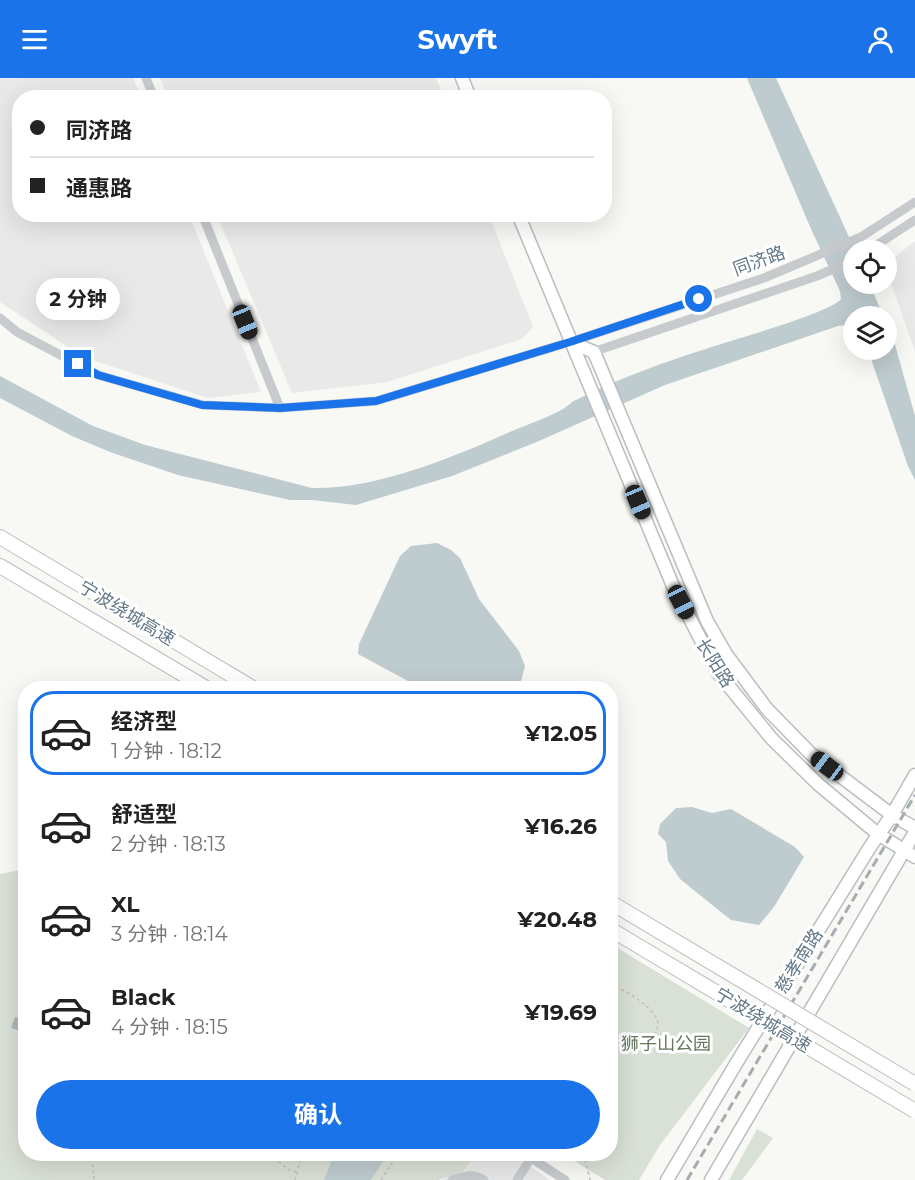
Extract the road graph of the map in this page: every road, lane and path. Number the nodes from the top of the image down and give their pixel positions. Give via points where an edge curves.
1 (915, 202) edge
2 (915, 220) edge
3 (204, 222) edge
4 (521, 222) edge
5 (884, 240) edge
6 (843, 265) edge
7 (0, 318) edge
8 (570, 342) junction
9 (594, 352) junction
10 (576, 356) junction
11 (280, 408) junction
12 (0, 537) edge
13 (0, 566) edge
14 (194, 681) edge
15 (241, 681) edge
16 (915, 775) edge
17 (892, 815) junction
18 (915, 830) edge
19 (878, 834) junction
20 (910, 853) edge
21 (618, 907) edge
22 (618, 934) edge
23 (618, 988) edge
24 (618, 1047) edge
25 (915, 1084) edge
26 (915, 1111) edge
27 (90, 1161) edge
28 (278, 1161) edge
29 (300, 1161) edge
30 (393, 1161) edge
31 (529, 1161) edge
32 (536, 1161) edge
33 (586, 1161) edge
34 (296, 1172) junction
35 (94, 1180) edge
36 (295, 1180) edge
37 (381, 1180) edge
38 (452, 1180) edge
39 (484, 1180) edge
40 (517, 1180) edge
41 (564, 1180) edge
42 (590, 1180) edge
43 (667, 1180) edge
44 (711, 1180) edge

1 - 8 street, 同济路 via 859,239 764,278
2 - 5 street
3 - 11 street
4 - 8 main road, 长阳路
6 - 9 street, 同济路
7 - 11 street, 同济路 via 17,332 98,375 202,405
8 - 9 main road
8 - 10 main road, 长阳路
8 - 11 street, 同济路 via 376,401
9 - 10 street, 同济路
9 - 17 main road, 长阳路 via 707,621 726,654 767,710 811,754
10 - 19 main road, 长阳路 via 673,586 718,673 772,739
12 - 15 highway, 宁波绕城高速
13 - 14 highway, 宁波绕城高速
16 - 17 main road, 慈孝南路
17 - 18 main road, 长阳路
17 - 19 main road, 慈孝南路
18 - 20 main road, 慈孝南路
19 - 20 main road, 长阳路
19 - 43 main road, 慈孝南路
20 - 44 main road, 慈孝南路
21 - 25 highway, 宁波绕城高速, bridge
22 - 26 highway, 宁波绕城高速, bridge
23 - 24 path via 651,1011 658,1022 657,1030 640,1048
27 - 35 path
28 - 34 path
29 - 34 path
30 - 37 path
31 - 40 street
32 - 41 street
33 - 42 path
34 - 36 path
38 - 39 street via 476,1175

